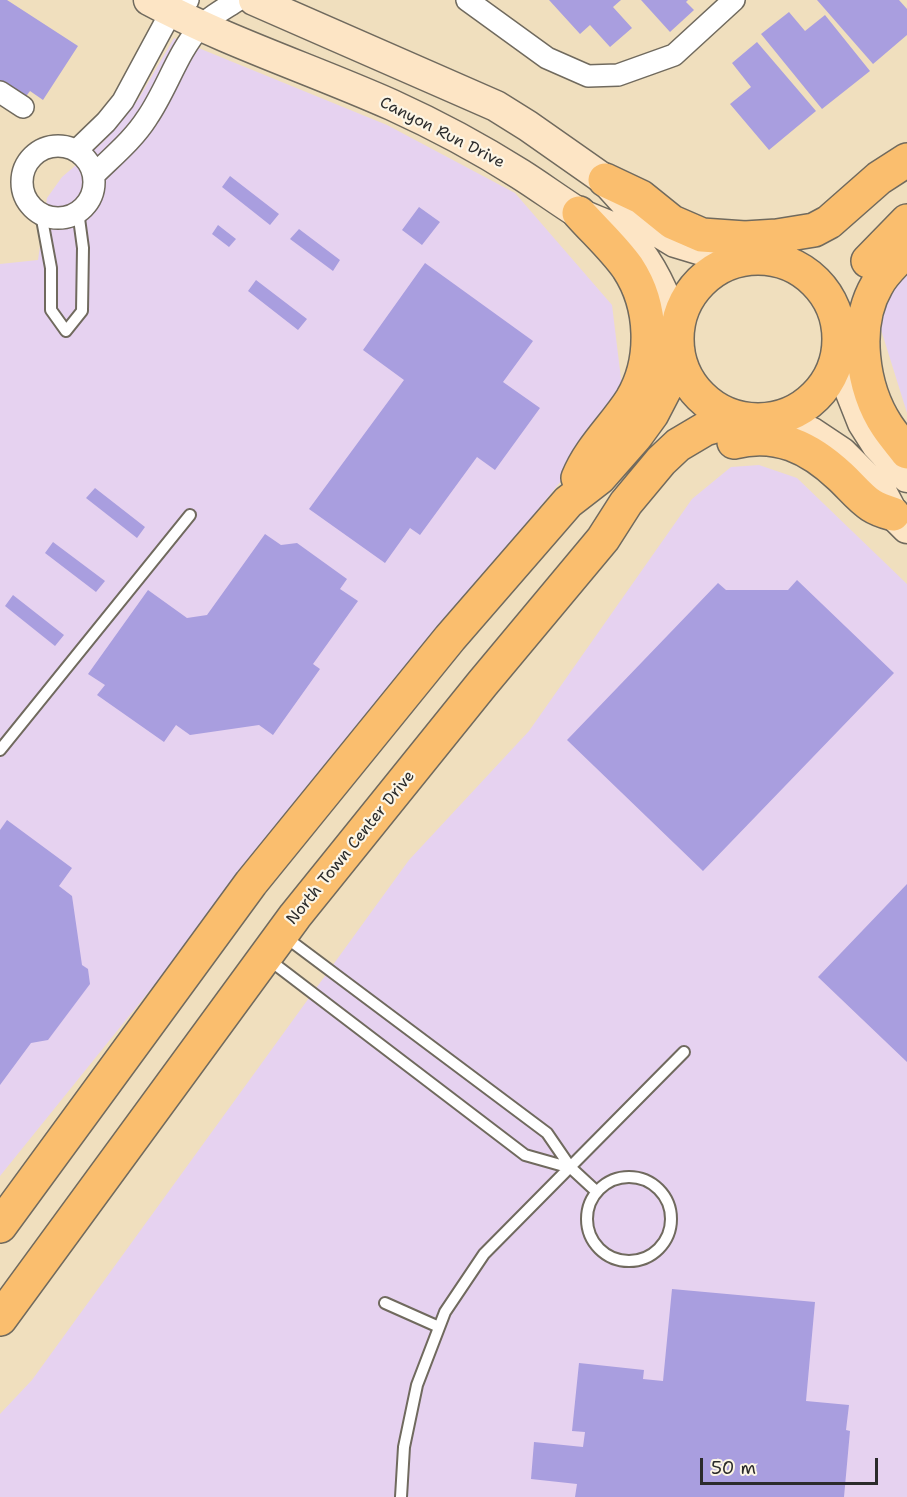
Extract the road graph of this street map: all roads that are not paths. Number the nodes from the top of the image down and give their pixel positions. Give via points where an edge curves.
1 (254, 0) edge
2 (467, 0) edge
3 (734, 0) edge
4 (195, 8) edge
5 (0, 92) edge
6 (23, 107) dead end
7 (76, 151) junction
8 (907, 160) edge
9 (907, 168) edge
10 (94, 175) junction
11 (605, 180) junction
12 (78, 212) junction
13 (579, 213) junction
14 (41, 214) junction
15 (907, 221) edge
16 (907, 250) edge
17 (738, 261) junction
18 (776, 261) junction
19 (677, 341) junction
20 (838, 344) junction
21 (740, 418) junction
22 (779, 418) junction
23 (907, 452) edge
24 (907, 477) edge
25 (568, 502) junction
26 (190, 515) dead end
27 (900, 521) edge
28 (603, 539) junction
29 (0, 750) edge
30 (273, 945) junction
31 (684, 1052) dead end
32 (571, 1168) junction
33 (597, 1192) junction
34 (0, 1226) edge
35 (385, 1303) dead end
36 (0, 1318) edge
37 (439, 1327) junction
38 (401, 1497) edge

1 - 11 street via 496,106
2 - 3 street via 547,58 588,76 618,75 674,55
4 - 7 street via 106,123
4 - 10 street via 184,50 146,120
4 - 13 street, Canyon Run Drive via 452,134
5 - 6 street
7 - 10 street
7 - 14 street via 64,146 40,150 24,169 23,191 27,201
8 - 11 main road via 879,177 829,222 814,230 777,236 702,235 672,222 641,197
9 - 18 main road via 894,193 849,234 816,250
10 - 12 street via 91,196
11 - 17 street via 634,212 675,242
12 - 14 street via 59,218
12 - 14 lane via 83,248 82,311 66,331 51,310 51,268
13 - 19 street, Canyon Run Drive via 607,224 631,241 660,285
13 - 25 main road via 628,268 649,333 640,382 628,405 583,465
15 - 20 main road via 856,277
16 - 23 main road via 877,284 867,307 864,350 877,406
17 - 18 main road
17 - 19 main road via 719,268 690,295 682,312
18 - 20 main road via 795,267 818,285 834,309
19 - 21 main road via 683,370 692,387 722,412
19 - 25 main road via 665,389 652,414 599,478
20 - 22 main road via 826,384 797,411
20 - 24 street via 862,423
21 - 22 main road
21 - 28 main road, North Town Center Drive via 705,429 678,445 626,503
22 - 27 street via 842,453 882,493
25 - 34 main road via 450,638 251,883
26 - 29 lane
27 - 28 main road via 870,505 811,452 759,438 721,445 686,464 640,516
28 - 30 main road, North Town Center Drive
30 - 32 lane via 547,1133
30 - 32 lane via 525,1155
30 - 36 main road, North Town Center Drive
31 - 32 lane
32 - 33 lane
32 - 37 lane via 484,1254
33 - 33 lane via 587,1218 589,1232 606,1254 632,1261 657,1251 670,1228 671,1214 660,1190 635,1177 608,1183
35 - 37 lane
37 - 38 lane via 417,1385 404,1447

